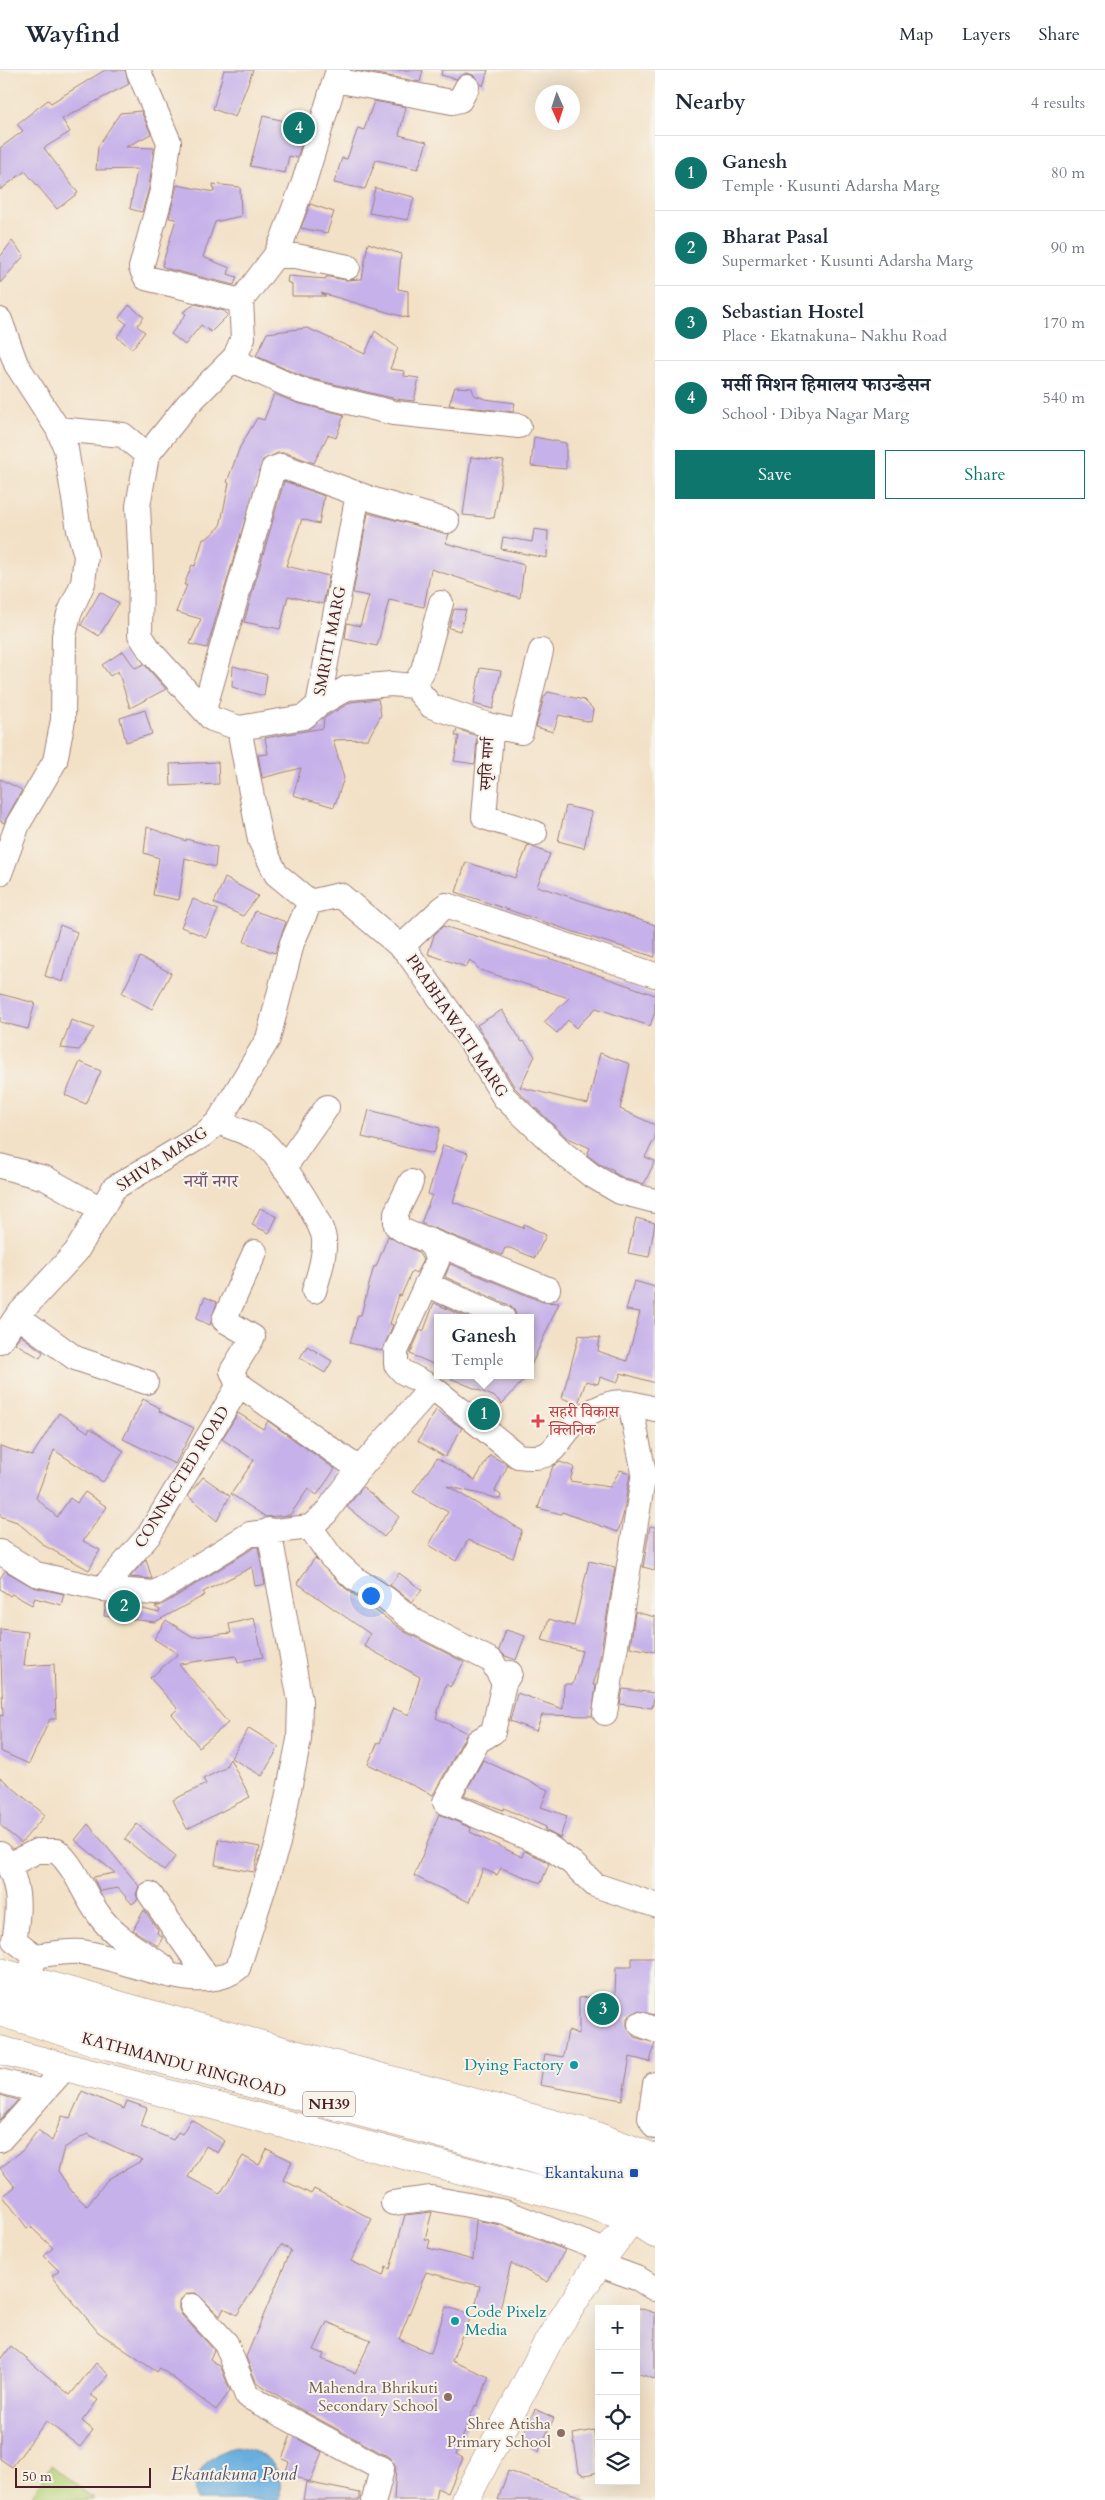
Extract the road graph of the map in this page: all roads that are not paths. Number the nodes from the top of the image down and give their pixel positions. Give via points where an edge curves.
1 (138, 70) edge
2 (336, 75) edge
3 (467, 87) dead end
4 (275, 256) junction
5 (348, 267) dead end
6 (242, 301) junction
7 (0, 320) edge
8 (232, 360) junction
9 (8, 365) edge
10 (519, 426) dead end
11 (58, 429) junction
12 (146, 455) junction
13 (358, 494) junction
14 (447, 521) dead end
15 (441, 603) dead end
16 (541, 651) dead end
17 (414, 686) junction
18 (318, 705) junction
19 (204, 710) junction
20 (488, 725) junction
21 (239, 728) junction
22 (535, 833) dead end
23 (0, 873) edge
24 (310, 902) junction
25 (401, 947) junction
26 (655, 975) edge
27 (327, 1107) dead end
28 (218, 1122) junction
29 (0, 1166) edge
30 (284, 1168) junction
31 (411, 1182) dead end
32 (655, 1201) edge
33 (102, 1209) junction
34 (428, 1240) junction
35 (255, 1252) dead end
36 (426, 1284) junction
37 (548, 1289) dead end
38 (314, 1291) dead end
39 (494, 1314) edge
40 (17, 1316) junction
41 (0, 1342) edge
42 (146, 1382) dead end
43 (239, 1385) junction
44 (432, 1387) junction
45 (630, 1403) junction
46 (655, 1409) edge
47 (359, 1469) junction
48 (647, 1505) edge
49 (310, 1528) junction
50 (269, 1530) junction
51 (0, 1552) edge
52 (102, 1589) junction
53 (605, 1713) dead end
54 (5, 1860) edge
55 (150, 1894) dead end
56 (655, 1905) edge
57 (7, 1938) edge
58 (32, 1969) junction
59 (0, 1972) edge
60 (178, 1977) junction
61 (210, 1980) junction
62 (0, 1993) edge
63 (0, 2012) edge
64 (0, 2050) edge
65 (66, 2067) junction
66 (0, 2081) edge
67 (655, 2084) edge
68 (42, 2092) junction
69 (655, 2127) edge
70 (0, 2140) edge
71 (655, 2158) edge
72 (649, 2197) edge
73 (393, 2204) dead end
74 (655, 2234) edge
75 (603, 2258) junction
76 (655, 2289) edge
77 (192, 2306) dead end
78 (374, 2500) edge
79 (464, 2500) edge

1 - 6 street via 169,142 162,191 141,268 146,278
2 - 3 street via 452,102 460,100
2 - 4 street via 304,182
4 - 5 street via 296,256
4 - 6 street
6 - 8 street via 243,338
7 - 9 street
8 - 10 street via 300,390 394,413
8 - 12 street via 188,404
9 - 11 street
11 - 12 street via 123,435
11 - 23 street via 66,449 86,556 84,583 69,614 64,636 63,720 55,761 18,824
12 - 19 street via 138,506 140,635 151,652
13 - 14 street
13 - 18 street, SMRITI MARG
13 - 19 street via 282,466 273,469
15 - 17 street via 424,670
16 - 20 street via 521,732
17 - 18 street via 392,684 347,688
17 - 20 street, स्मृति मार्ग via 431,706
18 - 21 street, SMRITI MARG via 304,717
19 - 21 street via 212,719
20 - 22 street, स्मृति मार्ग via 491,733 484,817
21 - 24 street via 260,840 276,874
24 - 25 street, PRABHAWATI MARG via 340,895
24 - 28 street, SHIVA MARG via 292,943 268,1039
25 - 26 street via 446,905
25 - 32 street, PRABHAWATI MARG via 471,1042 504,1097 591,1175 620,1192
27 - 30 street
28 - 30 street via 263,1142
28 - 33 street, SHIVA MARG via 203,1135 114,1188
29 - 33 street via 45,1178
30 - 38 street via 317,1216 324,1238
31 - 34 street via 396,1213 396,1224 403,1232
33 - 40 street, SHIVA MARG via 76,1252
34 - 36 street via 437,1261
34 - 37 street
35 - 43 street via 224,1320 253,1337 232,1371
36 - 39 street
36 - 44 street via 396,1350 396,1364 403,1372
40 - 41 street, SHIVA MARG
40 - 42 street via 75,1358
43 - 47 street
43 - 52 street, CONNECTED ROAD via 150,1535
44 - 45 street via 518,1456 530,1458 545,1456 555,1450 574,1424 604,1406
44 - 47 street
45 - 46 street
45 - 48 street
47 - 49 street via 326,1514
48 - 53 street
49 - 50 street
49 - 56 street via 331,1556 354,1578 414,1622 492,1661 507,1678 492,1732 478,1741 445,1802 549,1848 572,1862 595,1885
50 - 52 street via 250,1534 155,1594
50 - 61 street via 300,1701 299,1740 278,1843 238,1968 231,1974
51 - 52 street via 36,1574
54 - 57 street via 19,1898
54 - 60 street via 37,1851 57,1851 77,1874 106,1925
55 - 61 street
57 - 58 street
58 - 59 main road
58 - 60 street via 80,1952
58 - 71 main road via 592,2134
60 - 61 street
62 - 72 main road, KATHMANDU RINGROAD / NH39 via 505,2128 615,2161
63 - 72 main road, KATHMANDU RINGROAD / NH39 via 110,2046 520,2155
64 - 65 main road
65 - 68 street
65 - 72 main road via 573,2199
66 - 68 street
67 - 69 street via 650,2118
68 - 70 street
72 - 74 main road
72 - 75 main road
73 - 75 street via 431,2198 505,2212
75 - 76 street
75 - 79 main road via 548,2342
77 - 78 street via 226,2343 248,2396 382,2469

